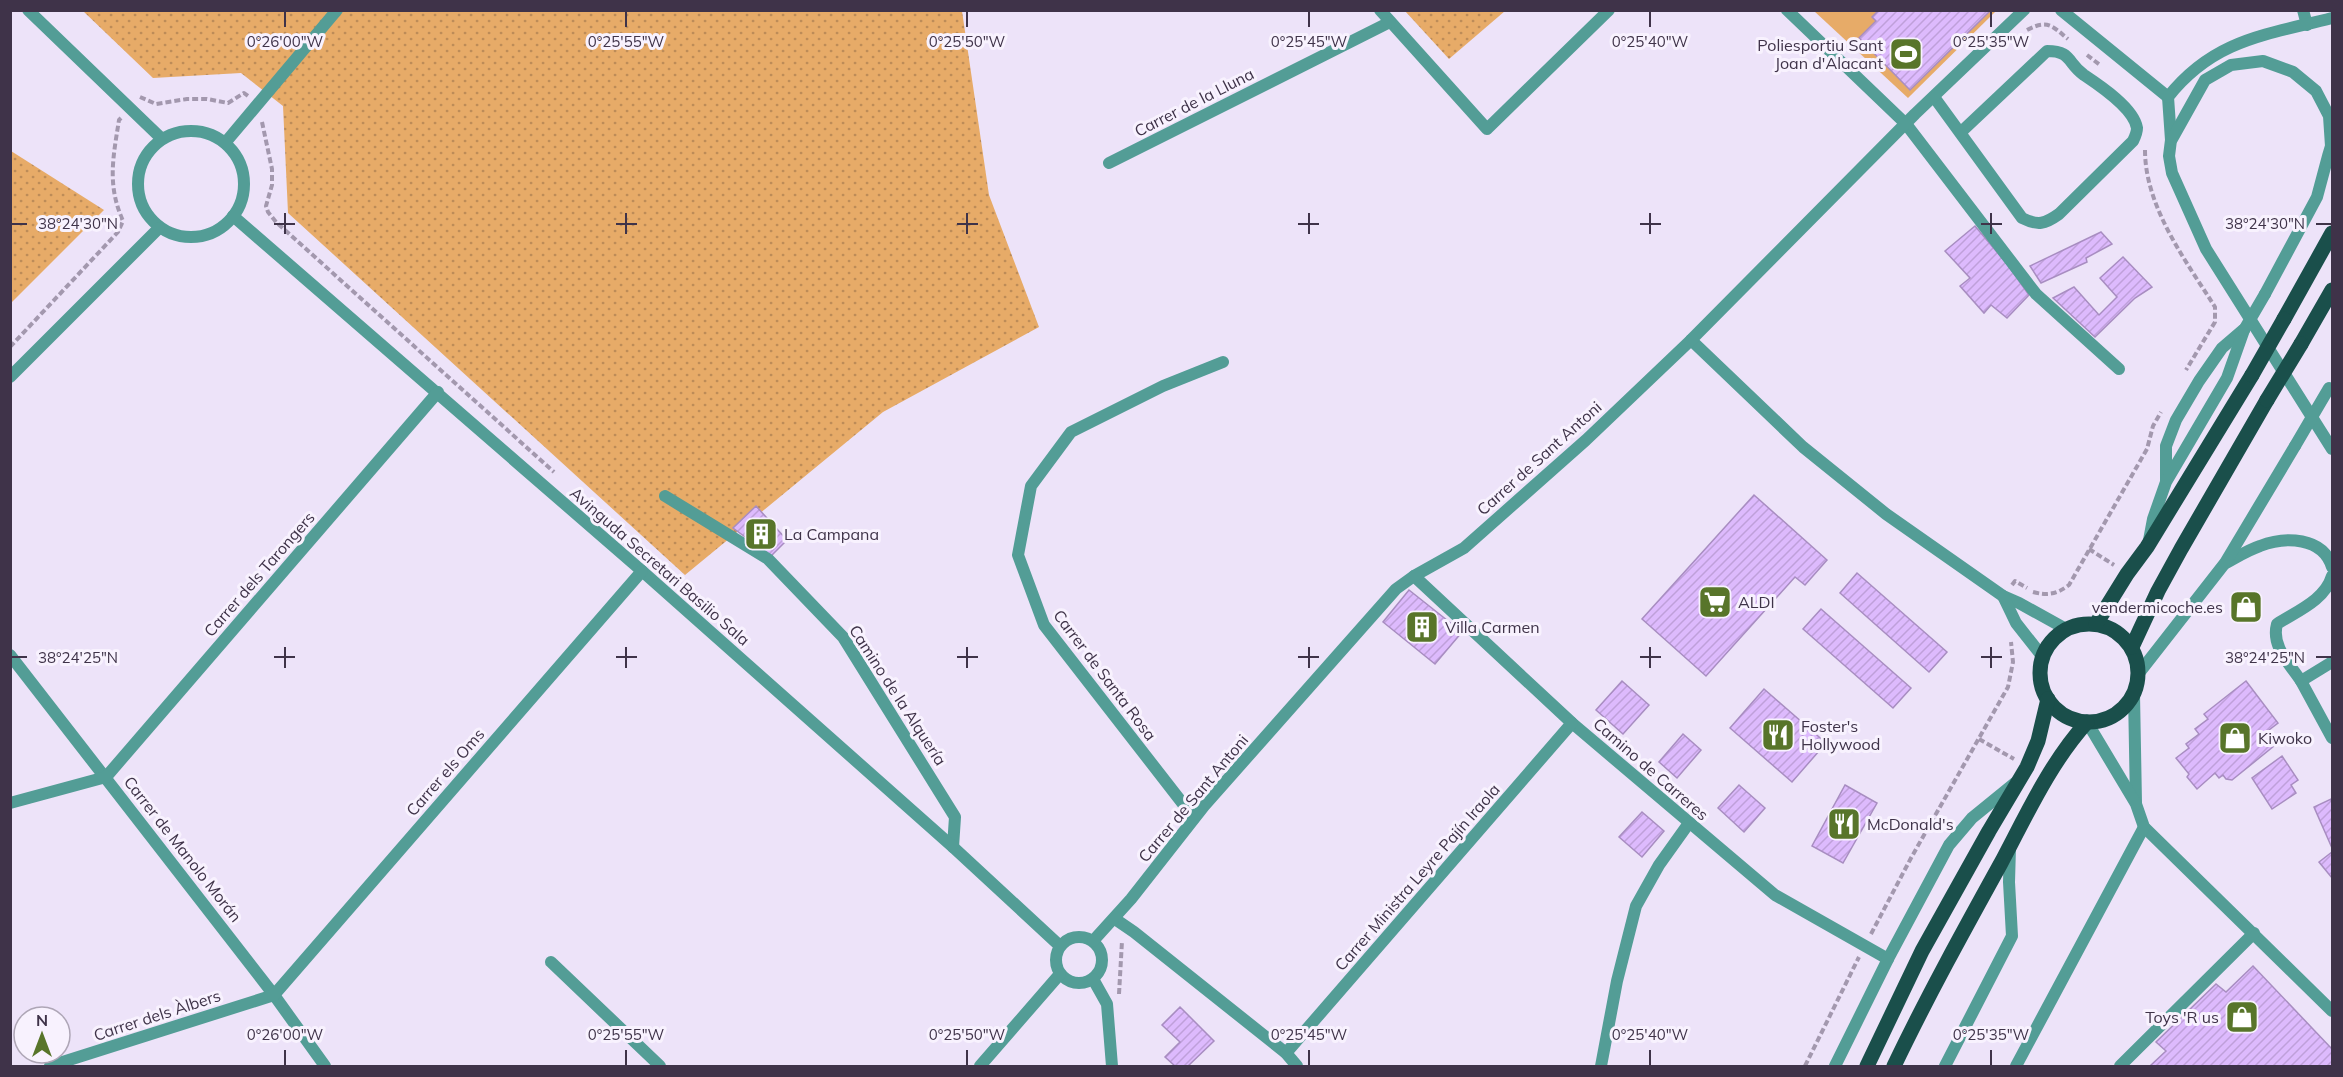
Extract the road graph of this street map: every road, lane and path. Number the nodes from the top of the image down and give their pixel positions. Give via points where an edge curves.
1 (28, 10) edge
2 (337, 10) edge
3 (1380, 10) edge
4 (1609, 10) edge
5 (1788, 10) edge
6 (2061, 10) edge
7 (2303, 10) edge
8 (2020, 15) edge
9 (2332, 18) edge
10 (1390, 22) junction
11 (2307, 25) junction
12 (2068, 39) dead end
13 (2087, 54) dead end
14 (2105, 69) dead end
15 (1934, 97) junction
16 (2168, 97) junction
17 (1906, 124) junction
18 (1960, 133) junction
19 (162, 138) junction
20 (2171, 140) junction
21 (225, 143) junction
22 (2145, 144) dead end
23 (2330, 152) edge
24 (1109, 163) dead end
25 (234, 216) junction
26 (159, 228) junction
27 (2332, 233) edge
28 (2332, 290) edge
29 (2244, 330) junction
30 (1690, 340) junction
31 (1223, 362) dead end
32 (2119, 369) dead end
33 (10, 377) edge
34 (2181, 379) dead end
35 (2331, 385) edge
36 (438, 392) junction
37 (2164, 407) dead end
38 (2332, 449) edge
39 (2166, 482) junction
40 (665, 496) dead end
41 (2147, 547) junction
42 (2225, 563) junction
43 (2332, 567) edge
44 (642, 571) junction
45 (1414, 576) junction
46 (2332, 576) edge
47 (2003, 596) junction
48 (2096, 624) junction
49 (2066, 629) junction
50 (2007, 633) dead end
51 (2132, 647) junction
52 (10, 655) edge
53 (2043, 656) junction
54 (2332, 662) edge
55 (2139, 673) junction
56 (2301, 681) junction
57 (2134, 694) junction
58 (2048, 699) junction
59 (2087, 722) junction
60 (1572, 723) junction
61 (2332, 738) edge
62 (106, 777) junction
63 (2018, 780) junction
64 (10, 803) edge
65 (2136, 804) junction
66 (1194, 818) junction
67 (1689, 822) junction
68 (2144, 826) junction
69 (2010, 846) junction
70 (952, 847) junction
71 (1115, 919) junction
72 (1128, 927) junction
73 (2254, 933) junction
74 (1093, 941) junction
75 (1060, 946) junction
76 (1865, 946) junction
77 (1888, 959) junction
78 (551, 962) dead end
79 (1060, 974) junction
80 (1093, 979) junction
81 (274, 995) junction
82 (1119, 1004) dead end
83 (2332, 1011) edge
84 (1286, 1053) junction
85 (50, 1066) edge
86 (325, 1066) edge
87 (660, 1066) edge
88 (980, 1066) edge
89 (1112, 1066) edge
90 (1297, 1066) edge
91 (1601, 1066) edge
92 (1805, 1066) edge
93 (1835, 1066) edge
94 (1867, 1066) edge
95 (1894, 1066) edge
96 (1945, 1066) edge
97 (2016, 1066) edge
98 (2120, 1066) edge

1 - 19 street
2 - 21 street
3 - 10 street
4 - 10 street via 1487,129
5 - 17 street
6 - 16 street
7 - 11 street
8 - 12 path via 2026,30 2050,24
8 - 15 street, Carrer de Sant Antoni
9 - 11 street
10 - 24 street, Carrer de la Lluna
11 - 16 street via 2234,44 2200,64
13 - 14 path
15 - 17 street, Carrer de Sant Antoni
15 - 18 street
16 - 20 street
17 - 30 street, Carrer de Sant Antoni
17 - 32 street via 2036,294
18 - 18 street via 2022,218 2033,224 2045,224 2133,141 2137,130 2134,120 2110,92 2082,74 2067,55 2047,51
19 - 21 street via 194,130
19 - 26 street via 148,152 138,177 139,198
20 - 23 street via 2205,80 2231,65 2263,61 2293,72 2316,91 2329,116
20 - 38 street via 2172,173 2206,249
21 - 25 street via 237,156 244,175 244,194
22 - 34 path via 2145,167 2161,217 2215,308 2215,322
23 - 29 street, bridge via 2317,197
25 - 26 street via 219,229 196,237 177,236
25 - 36 street, Avinguda Secretari Basilio Sala
26 - 33 street
27 - 41 main road, bridge via 2252,375
28 - 51 main road, bridge via 2181,549
29 - 39 street via 2227,378
29 - 39 street via 2222,348 2176,420 2166,446
30 - 45 street, Carrer de Sant Antoni via 1586,440 1464,548
30 - 47 street via 1803,447 1886,514
31 - 66 street, Carrer de Santa Rosa via 1163,386 1071,432 1031,486 1018,555 1044,625
35 - 42 street, bridge
36 - 44 street, Avinguda Secretari Basilio Sala
36 - 62 street, Carrer dels Tarongers
37 - 47 path via 2153,426 2147,449 2069,585 2058,593 2044,595 2015,581
39 - 41 street
40 - 70 street, Camino de la Alquería via 768,559 843,637 955,817
41 - 48 main road
42 - 43 street via 2279,540 2317,546 2330,559
42 - 55 street
44 - 70 street, Avinguda Secretari Basilio Sala
44 - 81 street, Carrer els Oms
45 - 60 street, Camino de Carreres
45 - 66 street, Carrer de Sant Antoni via 1396,589
46 - 56 street via 2330,585 2319,597 2277,624 2276,643
47 - 49 street
47 - 53 street via 2016,623
48 - 49 main road
48 - 51 main road via 2113,629
49 - 53 main road via 2055,637
50 - 76 path via 2013,662 2008,687
51 - 55 main road
52 - 62 street, Carrer de Manolo Morán
53 - 58 main road via 2041,684
54 - 56 street
55 - 57 main road
56 - 61 street
57 - 59 main road via 2118,712 2103,720
57 - 65 street
58 - 59 main road via 2066,716
58 - 63 main road via 2038,741
59 - 65 street
59 - 69 main road via 2046,777
60 - 67 street, Camino de Carreres
60 - 84 street, Carrer Ministra Leyre Pajín Iraola
62 - 64 street
62 - 81 street, Carrer de Manolo Morán
63 - 77 street via 1972,818 1949,845
63 - 94 main road via 1922,951
65 - 68 street
66 - 71 street, Carrer de Sant Antoni
67 - 76 street, Camino de Carreres via 1775,895
67 - 91 street via 1636,906
68 - 73 street
68 - 97 street
69 - 95 main road
69 - 96 street via 2012,936
70 - 75 street, Avinguda Secretari Basilio Sala
71 - 72 street
71 - 74 street, Carrer de Sant Antoni
72 - 82 path via 1122,939
72 - 84 street
73 - 83 street
73 - 98 street
74 - 75 street via 1072,938
74 - 80 street via 1102,960
75 - 79 street via 1056,960
76 - 77 street, Camino de Carreres
76 - 92 path
77 - 93 street
78 - 87 street
79 - 80 street via 1076,983
79 - 88 street
80 - 89 street via 1107,1004
81 - 85 street, Carrer dels Àlbers
81 - 86 street, Carrer de Manolo Morán
84 - 90 street

